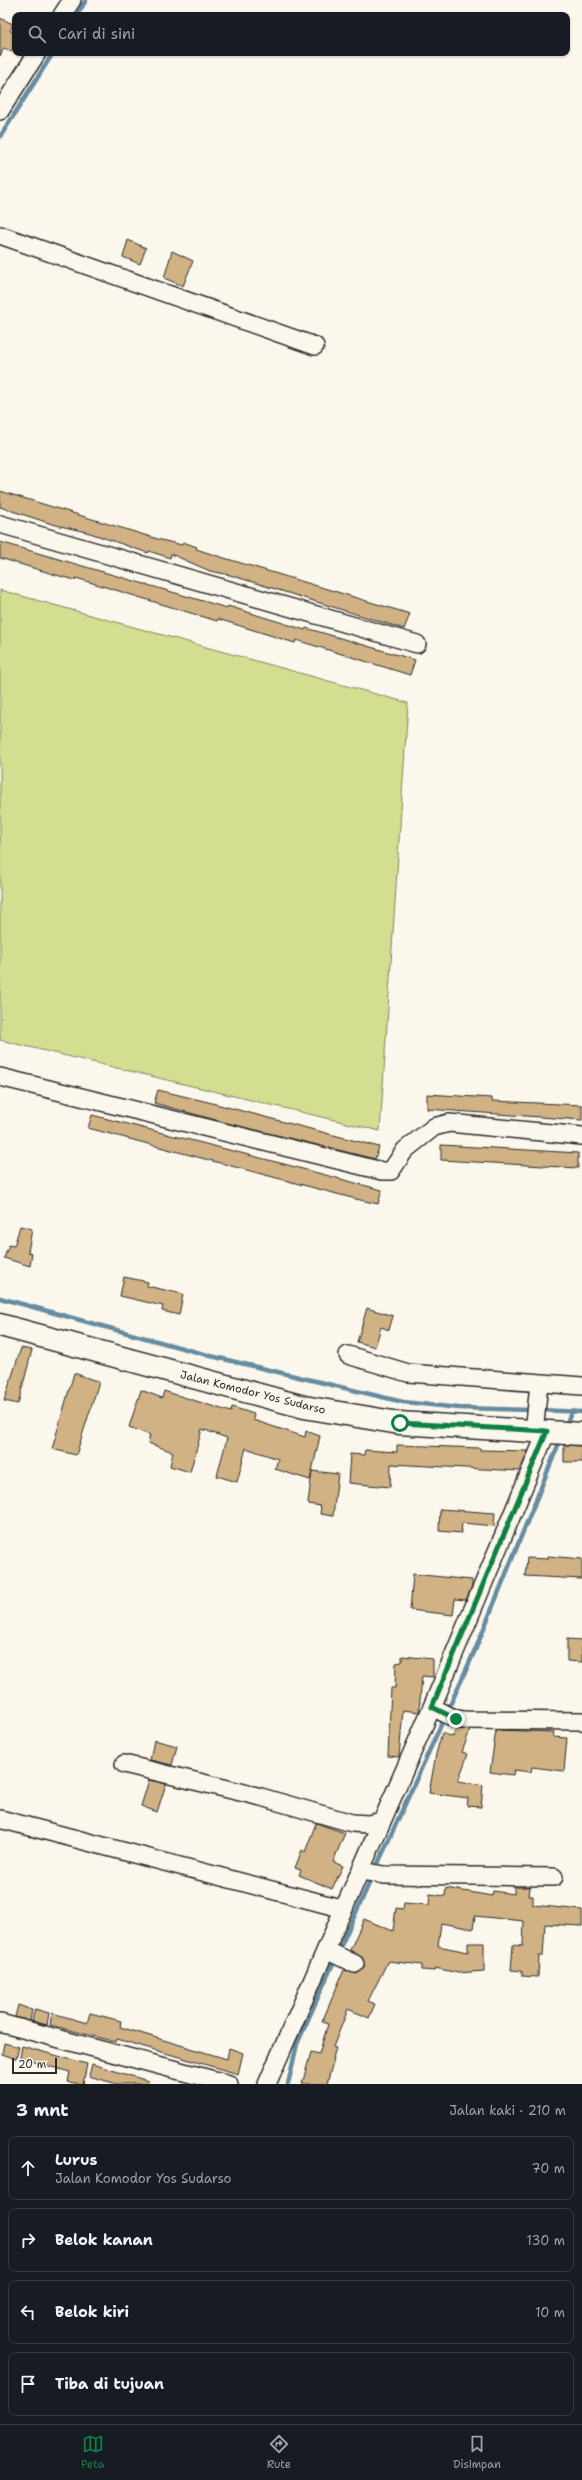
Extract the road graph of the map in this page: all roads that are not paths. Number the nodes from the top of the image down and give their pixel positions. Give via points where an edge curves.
1 (72, 0) edge
2 (64, 12) edge
3 (35, 56) edge
4 (0, 111) edge
5 (0, 235) edge
6 (315, 346) dead end
7 (0, 524) edge
8 (417, 644) dead end
9 (0, 1077) edge
10 (582, 1136) edge
11 (0, 1325) edge
12 (348, 1356) dead end
13 (582, 1386) edge
14 (539, 1388) junction
15 (555, 1430) edge
16 (441, 1712) junction
17 (582, 1721) edge
18 (124, 1764) dead end
19 (0, 1819) edge
20 (382, 1821) junction
21 (363, 1872) junction
22 (554, 1877) dead end
23 (344, 1909) junction
24 (0, 2023) edge
25 (229, 2084) edge
26 (267, 2084) edge

1 - 2 street
3 - 4 street
5 - 6 street
7 - 8 street
9 - 10 street via 382,1171 391,1171 405,1150 434,1127 449,1123
11 - 15 street, Jalan Komodor Yos Sudarso via 304,1407 400,1423
12 - 14 street via 408,1373
13 - 14 street
14 - 15 street
15 - 16 street
16 - 17 street via 464,1720
16 - 20 street
18 - 20 street via 261,1797 352,1823 368,1824
19 - 23 street
20 - 21 street
21 - 22 street via 384,1875
21 - 23 street
23 - 26 street via 339,1956
24 - 25 street

